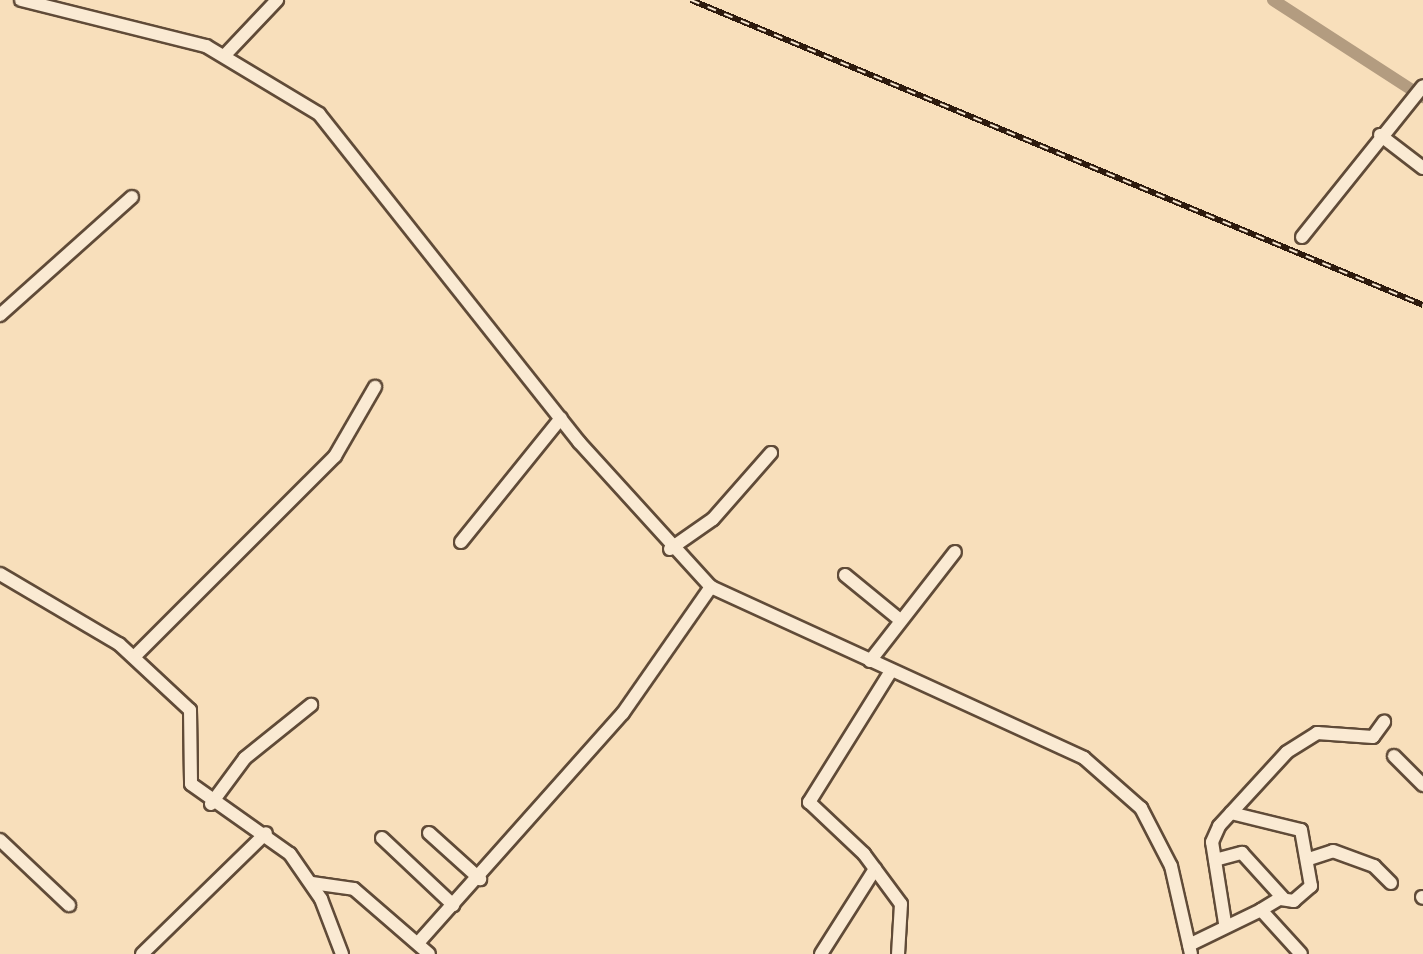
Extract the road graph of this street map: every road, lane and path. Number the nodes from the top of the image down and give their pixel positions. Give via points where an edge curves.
1 (21, 0) edge
2 (277, 0) edge
3 (229, 50) junction
4 (1423, 86) edge
5 (1380, 135) junction
6 (1423, 168) edge
7 (132, 197) dead end
8 (1302, 237) dead end
9 (0, 315) edge
10 (375, 387) dead end
11 (561, 418) junction
12 (771, 453) dead end
13 (461, 542) dead end
14 (674, 546) junction
15 (955, 552) dead end
16 (0, 574) edge
17 (845, 575) dead end
18 (711, 587) junction
19 (900, 620) junction
20 (135, 656) junction
21 (872, 657) junction
22 (891, 671) junction
23 (311, 705) dead end
24 (1384, 722) dead end
25 (1394, 756) dead end
26 (1423, 785) edge
27 (211, 804) junction
28 (1231, 813) junction
29 (266, 833) junction
30 (429, 833) dead end
31 (382, 838) dead end
32 (0, 840) edge
33 (1309, 859) junction
34 (1215, 860) junction
35 (875, 869) junction
36 (480, 879) junction
37 (312, 883) junction
38 (1391, 883) dead end
39 (1283, 898) junction
40 (69, 905) dead end
41 (453, 905) junction
42 (1261, 910) junction
43 (1225, 923) junction
44 (418, 943) junction
45 (1190, 949) edge
46 (142, 954) edge
47 (342, 954) edge
48 (429, 954) edge
49 (821, 954) edge
50 (898, 954) edge
51 (1301, 954) edge

1 - 3 street
2 - 3 street
3 - 11 street via 319,114
4 - 5 street
5 - 6 street
5 - 8 street
7 - 9 street
10 - 20 street via 335,456
11 - 13 street
11 - 14 street
12 - 14 street via 713,519
14 - 18 street
15 - 19 street
16 - 20 street
17 - 19 street
18 - 21 street
18 - 36 street via 660,668
19 - 21 street
20 - 27 street via 190,710 187,773
21 - 22 street
22 - 35 street via 809,802
22 - 45 street via 1084,758 1109,777 1141,808 1171,866
23 - 27 street via 245,758
24 - 28 street via 1373,737 1317,733 1287,752
25 - 26 street
27 - 29 street
28 - 33 street via 1295,824
28 - 34 street via 1213,834
29 - 37 street
29 - 46 street
30 - 36 street
31 - 41 street
32 - 40 street
33 - 38 street via 1333,851 1374,866
33 - 39 street via 1311,886 1294,901
34 - 39 street via 1242,853
34 - 43 street
35 - 49 street
35 - 50 street via 901,904
36 - 41 street
37 - 44 street via 354,889
37 - 47 street
39 - 42 street
41 - 44 street
42 - 43 street
42 - 51 street
43 - 45 street
44 - 48 street

